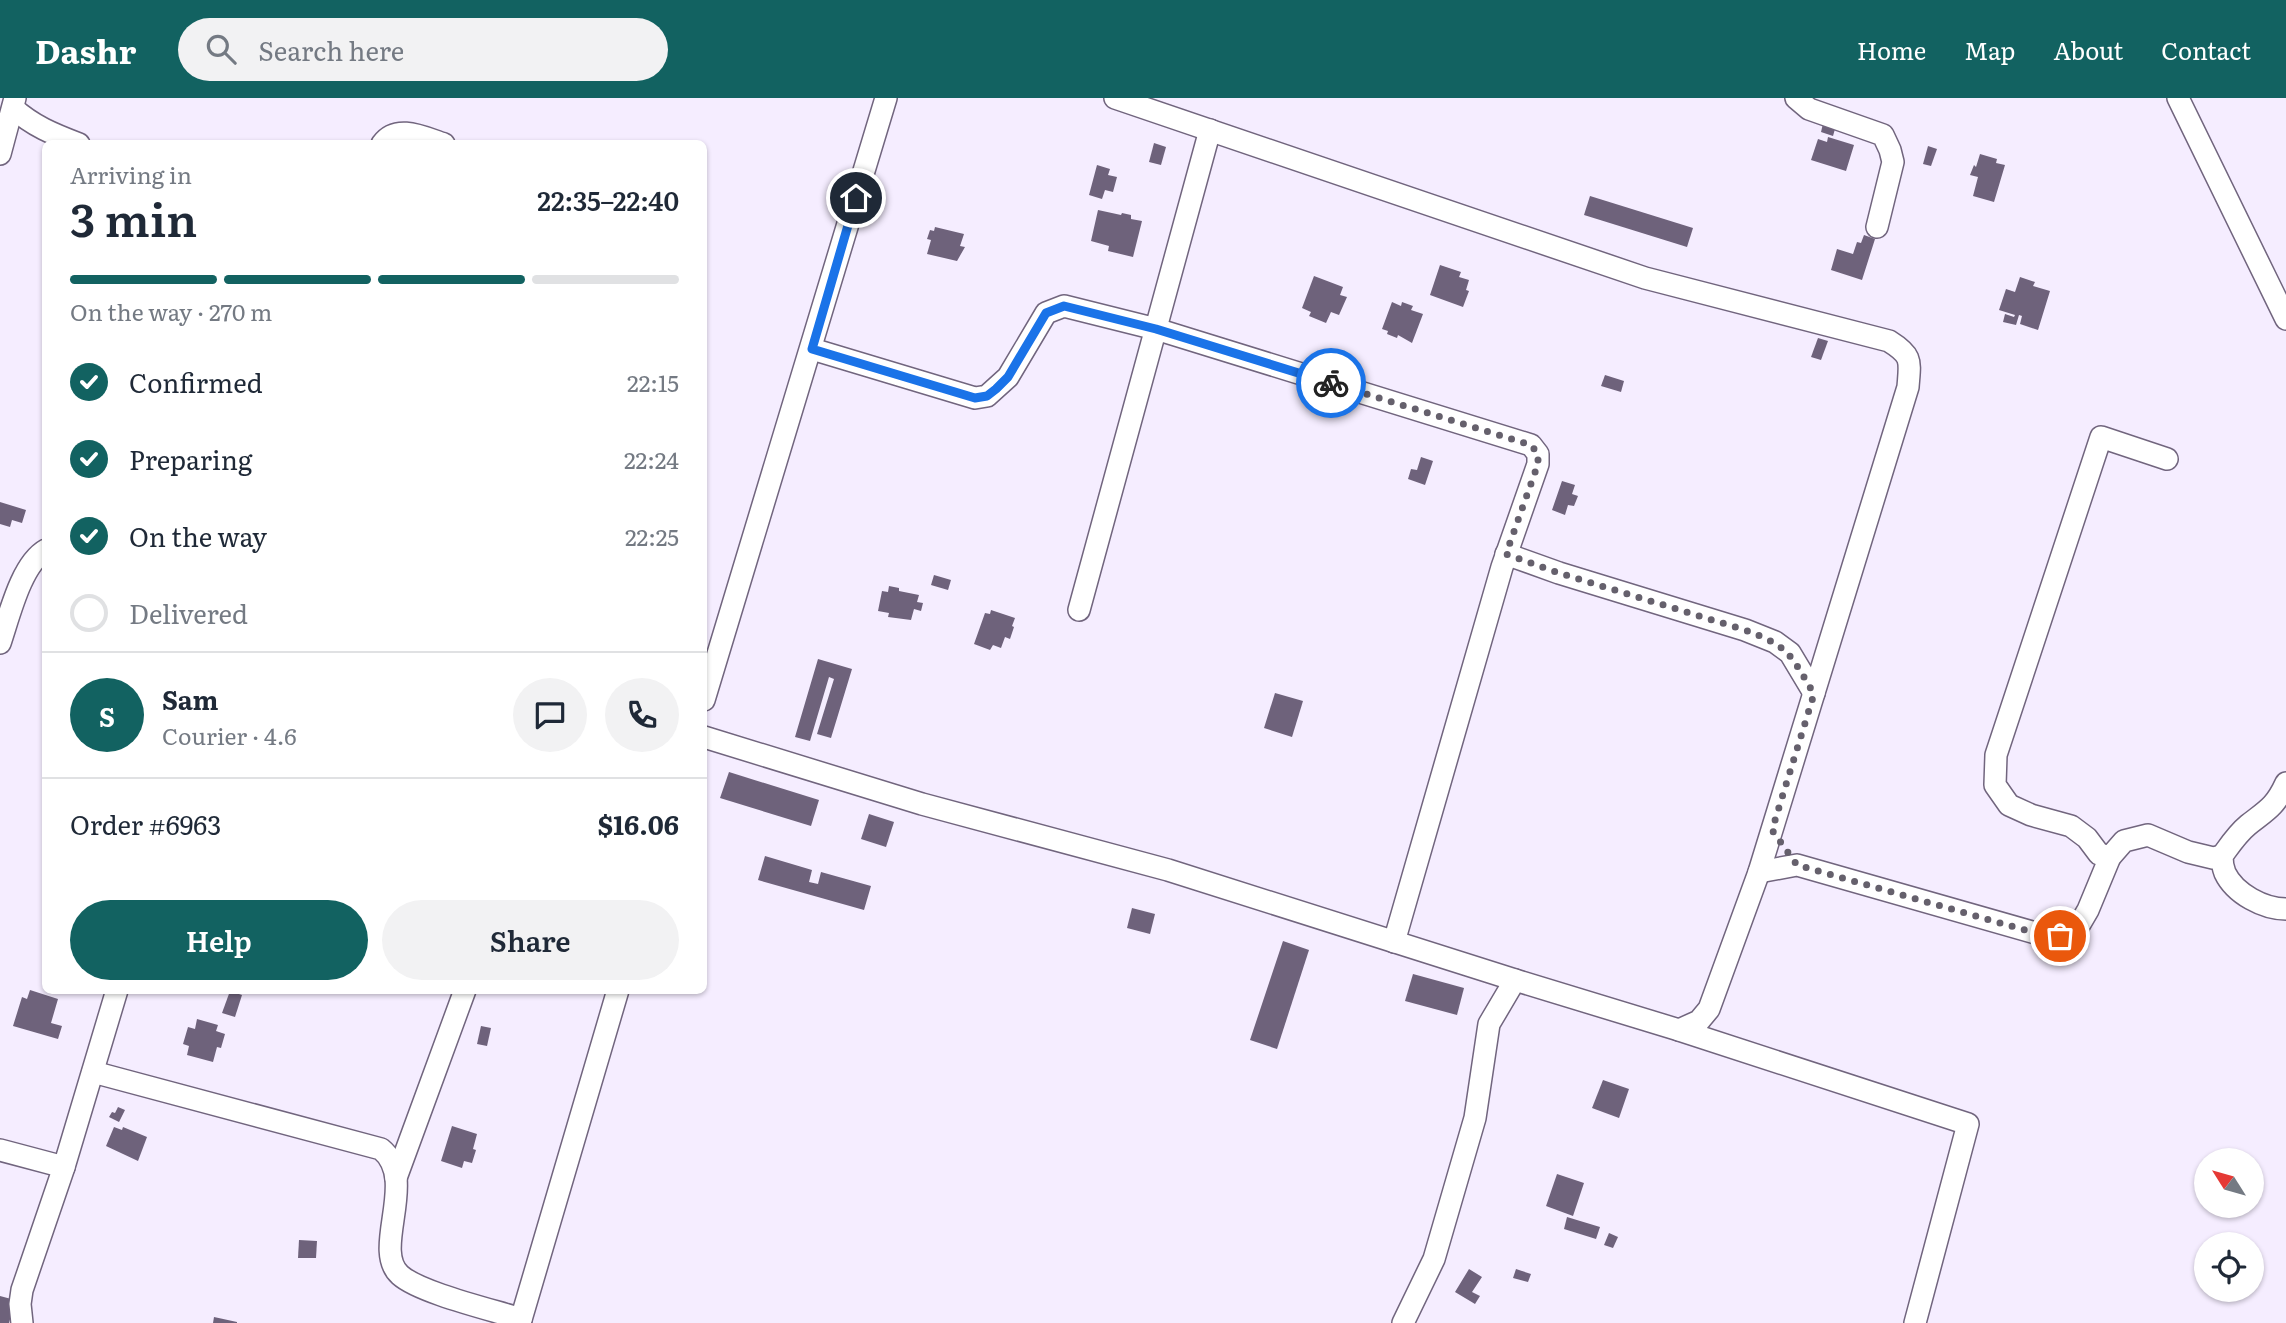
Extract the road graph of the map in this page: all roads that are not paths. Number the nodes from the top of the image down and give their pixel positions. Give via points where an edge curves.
1 (886, 98) edge
2 (1115, 98) edge
3 (1796, 98) edge
4 (2178, 98) edge
5 (14, 103) edge
6 (1210, 130) junction
7 (69, 140) edge
8 (385, 140) edge
9 (431, 140) edge
10 (0, 154) edge
11 (1877, 227) dead end
12 (2286, 319) edge
13 (1156, 329) junction
14 (812, 349) junction
15 (2167, 459) dead end
16 (42, 552) edge
17 (1506, 554) junction
18 (1079, 610) dead end
19 (0, 643) edge
20 (707, 690) edge
21 (1814, 694) junction
22 (707, 738) edge
23 (2286, 783) edge
24 (1772, 830) junction
25 (2110, 856) junction
26 (2222, 856) junction
27 (1797, 865) junction
28 (1759, 872) junction
29 (2286, 909) edge
30 (1394, 942) junction
31 (1515, 980) junction
32 (116, 994) edge
33 (464, 994) edge
34 (617, 994) edge
35 (1679, 1030) junction
36 (93, 1072) junction
37 (0, 1150) edge
38 (64, 1167) junction
39 (396, 1178) junction
40 (520, 1321) edge
41 (22, 1323) edge
42 (1403, 1323) edge
43 (1915, 1323) edge

1 - 14 street
2 - 6 street
3 - 11 street via 1809,109 1883,135 1893,162
4 - 12 street
5 - 7 street via 29,122
5 - 10 street
6 - 13 street
6 - 21 street via 1645,278 1889,341 1904,350 1908,387
8 - 9 street via 404,132
13 - 14 street via 1056,307 1046,313 1008,377 987,396 975,398
13 - 17 street via 1531,445 1538,464
13 - 18 street
14 - 20 street
15 - 25 street via 2101,438 1996,755 1995,785 2009,805 2071,826 2099,854
16 - 19 street via 27,569
17 - 21 street via 1775,642 1790,653
17 - 30 street
21 - 24 street
22 - 30 street via 922,804 1168,870
23 - 26 street via 2280,797
24 - 27 street
24 - 28 street
25 - 26 street via 2124,841 2148,835 2188,852
25 - 27 street via 2074,934 2060,936 2046,936
26 - 29 street via 2231,882 2250,898
27 - 28 street
28 - 35 street via 1709,1009 1699,1021
30 - 31 street
31 - 35 street
31 - 42 street via 1489,1024 1471,1130 1434,1259
32 - 36 street
33 - 39 street
34 - 40 street
35 - 43 street via 1968,1124
36 - 38 street
36 - 39 street via 381,1149 393,1163
37 - 38 street
38 - 41 street via 22,1290
39 - 40 street via 390,1253 398,1274 415,1286

